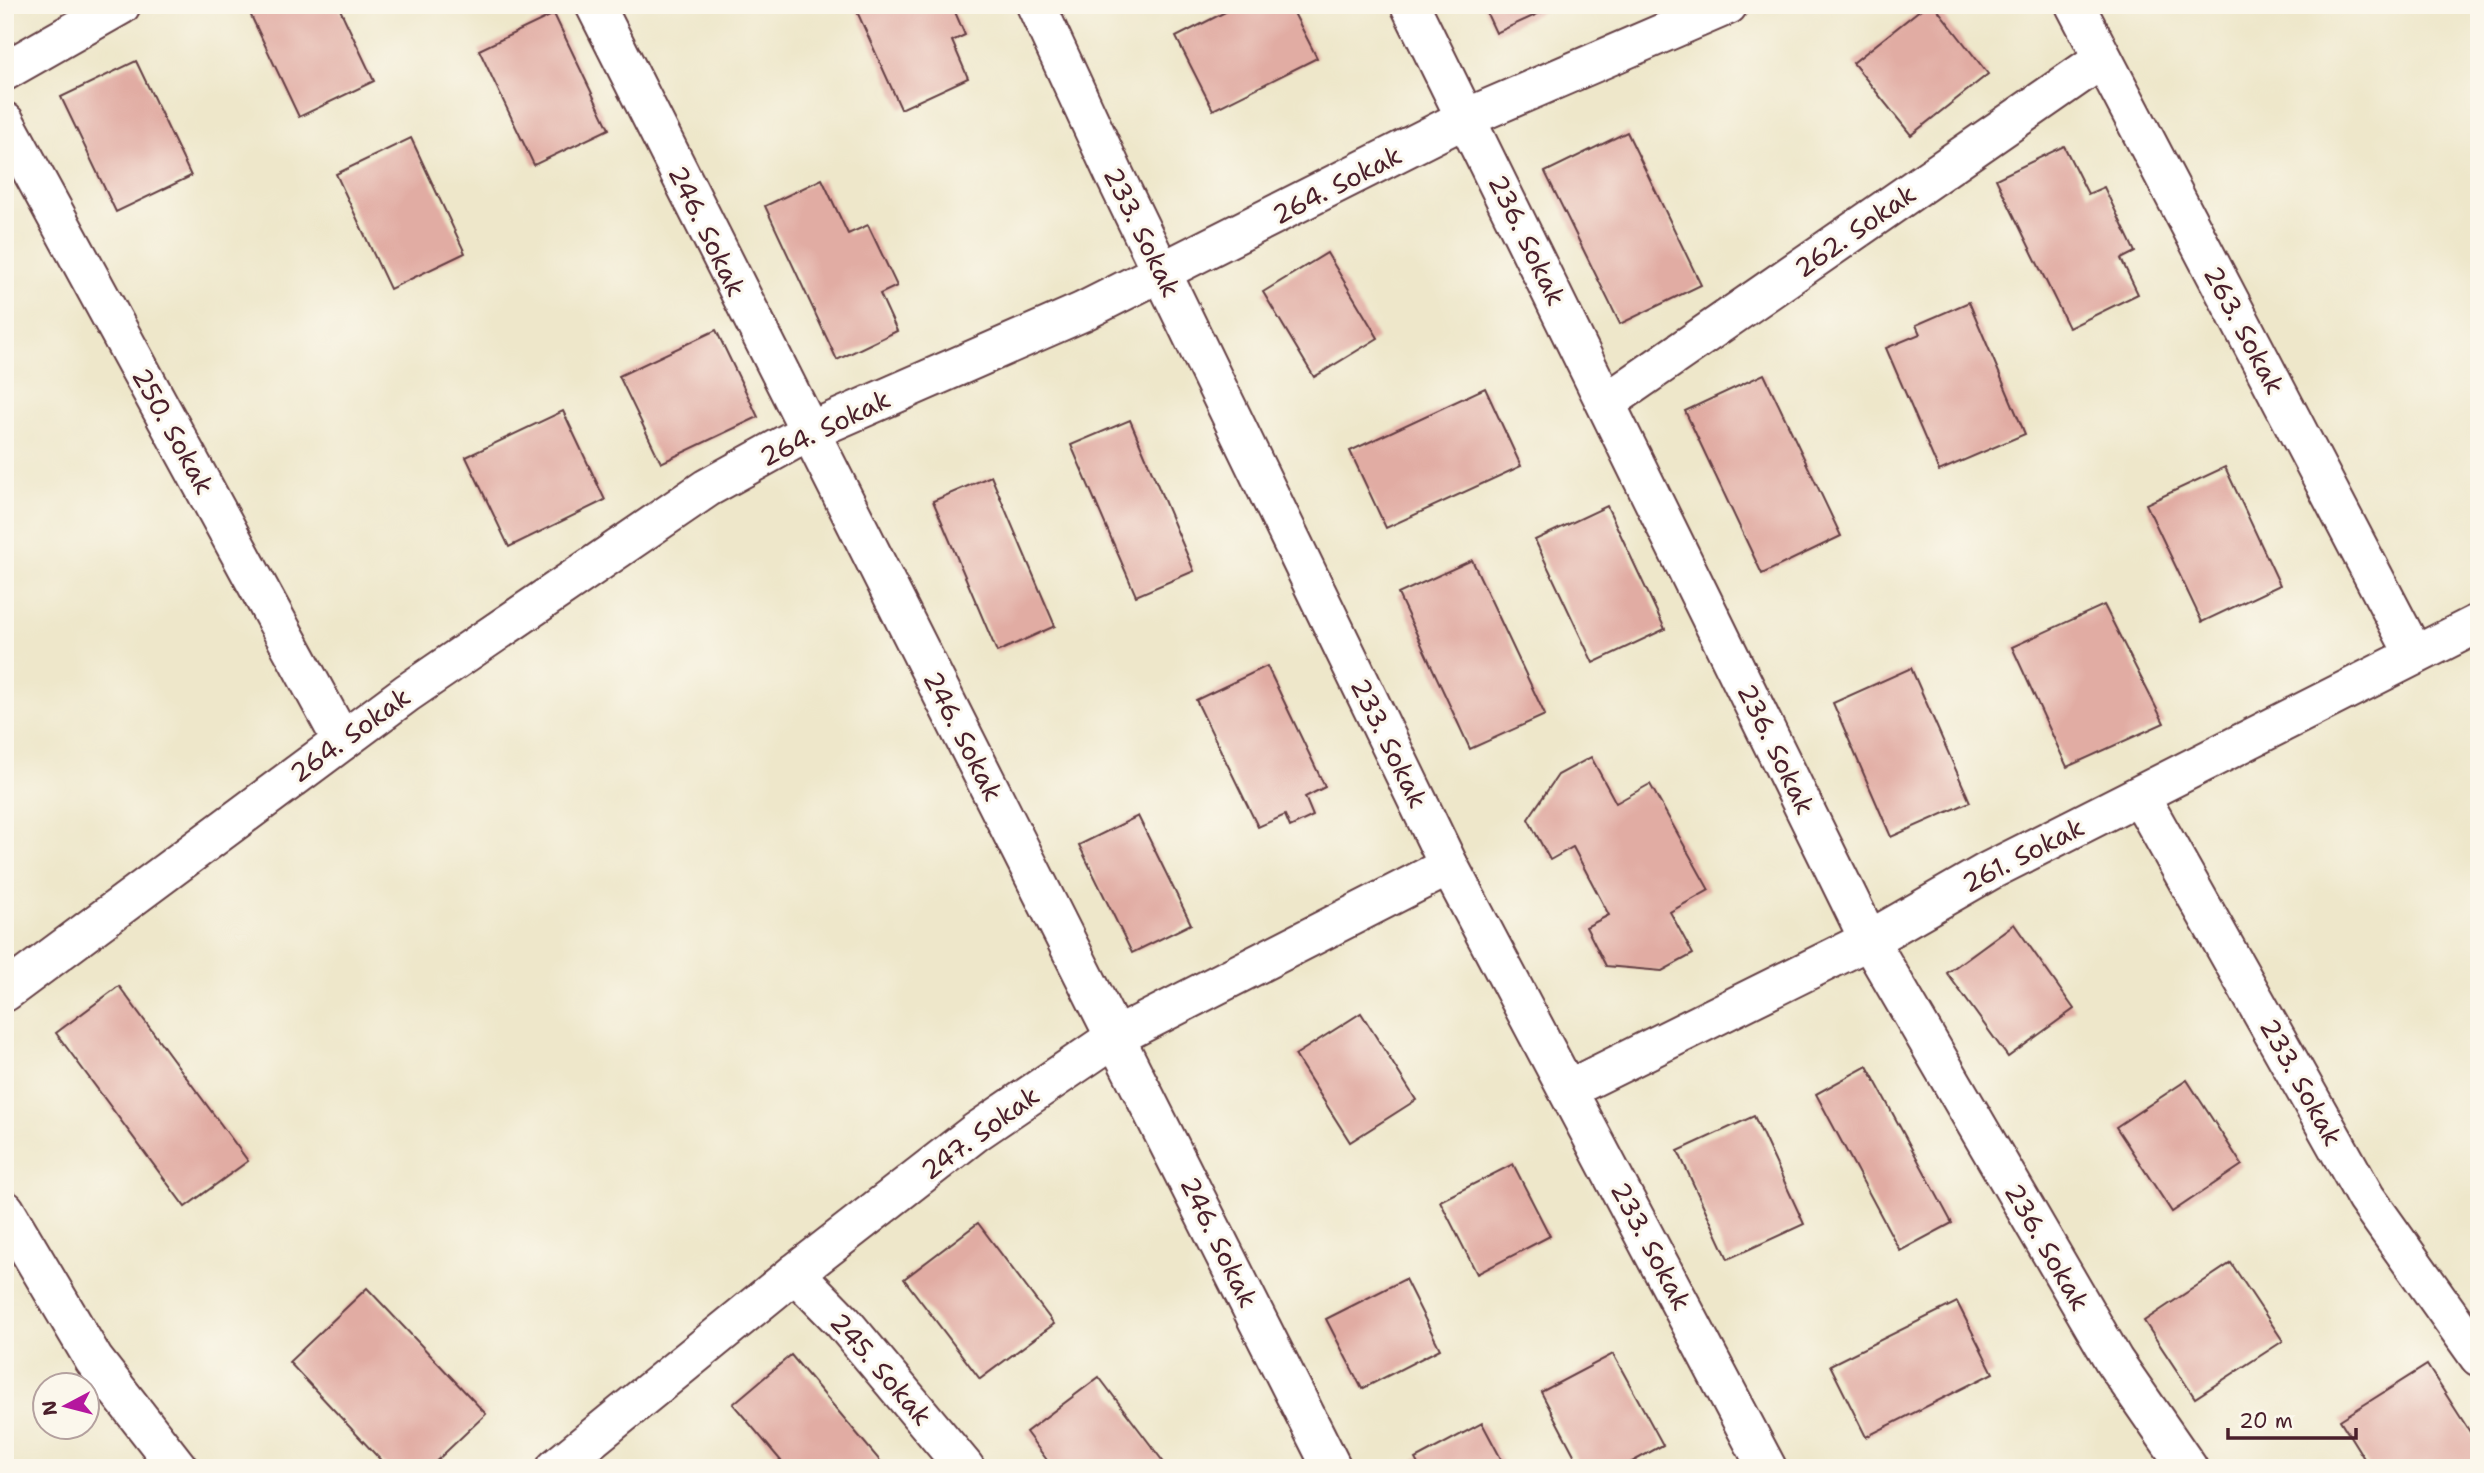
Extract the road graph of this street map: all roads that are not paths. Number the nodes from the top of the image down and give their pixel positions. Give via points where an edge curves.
1 (121, 5) edge
2 (595, 5) edge
3 (1036, 5) edge
4 (1410, 5) edge
5 (1728, 5) edge
6 (2075, 5) edge
7 (2102, 59) junction
8 (5, 71) edge
9 (1466, 118) junction
10 (5, 122) edge
11 (1161, 272) junction
12 (1606, 403) junction
13 (807, 432) junction
14 (2479, 623) edge
15 (2414, 654) junction
16 (342, 741) junction
17 (2140, 796) junction
18 (1449, 866) junction
19 (1869, 940) junction
20 (5, 992) edge
21 (1117, 1036) junction
22 (1569, 1089) junction
23 (5, 1210) edge
24 (795, 1273) junction
25 (2479, 1357) edge
26 (178, 1468) edge
27 (556, 1468) edge
28 (965, 1468) edge
29 (1332, 1468) edge
30 (1767, 1468) edge
31 (2188, 1468) edge

1 - 8 street
2 - 13 street, 246. Sokak
3 - 11 street, 233. Sokak
4 - 9 street, 236. Sokak
5 - 9 street, 264. Sokak
6 - 7 street, 263. Sokak
7 - 12 street, 262. Sokak
7 - 15 street, 263. Sokak
9 - 11 street, 264. Sokak
9 - 12 street, 236. Sokak
10 - 16 street, 250. Sokak
11 - 13 street, 264. Sokak via 1082,312
11 - 18 street, 233. Sokak
12 - 19 street, 236. Sokak
13 - 16 street, 264. Sokak via 707,488
13 - 21 street, 246. Sokak
14 - 15 street, 261. Sokak
15 - 17 street, 261. Sokak
16 - 20 street, 264. Sokak
17 - 19 street, 261. Sokak via 1989,872
17 - 25 street, 233. Sokak via 2366,1198
18 - 21 street, 247. Sokak
18 - 22 street, 233. Sokak
19 - 22 street, 261. Sokak
19 - 31 street, 236. Sokak via 2114,1361
21 - 24 street, 247. Sokak via 976,1132
21 - 29 street, 246. Sokak
22 - 30 street, 233. Sokak
23 - 26 street via 94,1360
24 - 27 street, 247. Sokak
24 - 28 street, 245. Sokak

